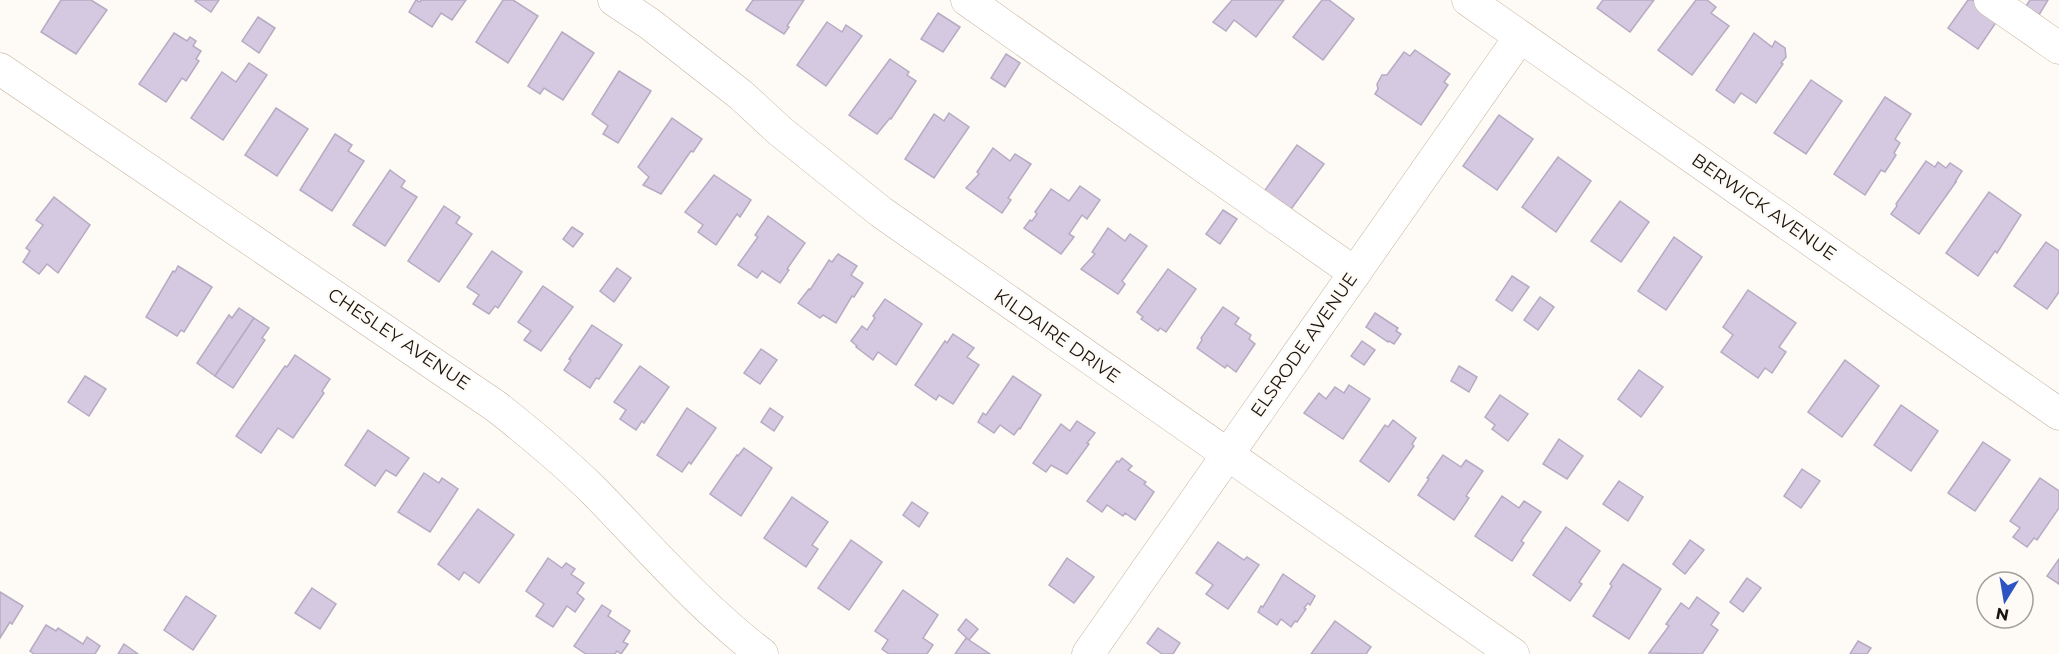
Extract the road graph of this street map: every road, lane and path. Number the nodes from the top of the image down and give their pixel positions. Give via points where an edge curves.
1 (614, 0) edge
2 (967, 0) edge
3 (1990, 0) edge
4 (1472, 1) edge
5 (1520, 37) junction
6 (2059, 48) edge
7 (0, 69) edge
8 (1355, 273) junction
9 (2059, 414) edge
10 (1228, 454) junction
11 (762, 654) edge
12 (1088, 654) edge
13 (1513, 654) edge

1 - 10 street, KILDAIRE DRIVE via 741,95 881,212
2 - 8 street
3 - 6 street
4 - 5 street, BERWICK AVENUE
5 - 8 street, ELSRODE AVENUE
5 - 9 street, BERWICK AVENUE
7 - 11 street, CHESLEY AVENUE via 497,407 547,446 710,610
8 - 10 street, ELSRODE AVENUE
10 - 12 street, ELSRODE AVENUE
10 - 13 street, KILDAIRE DRIVE

